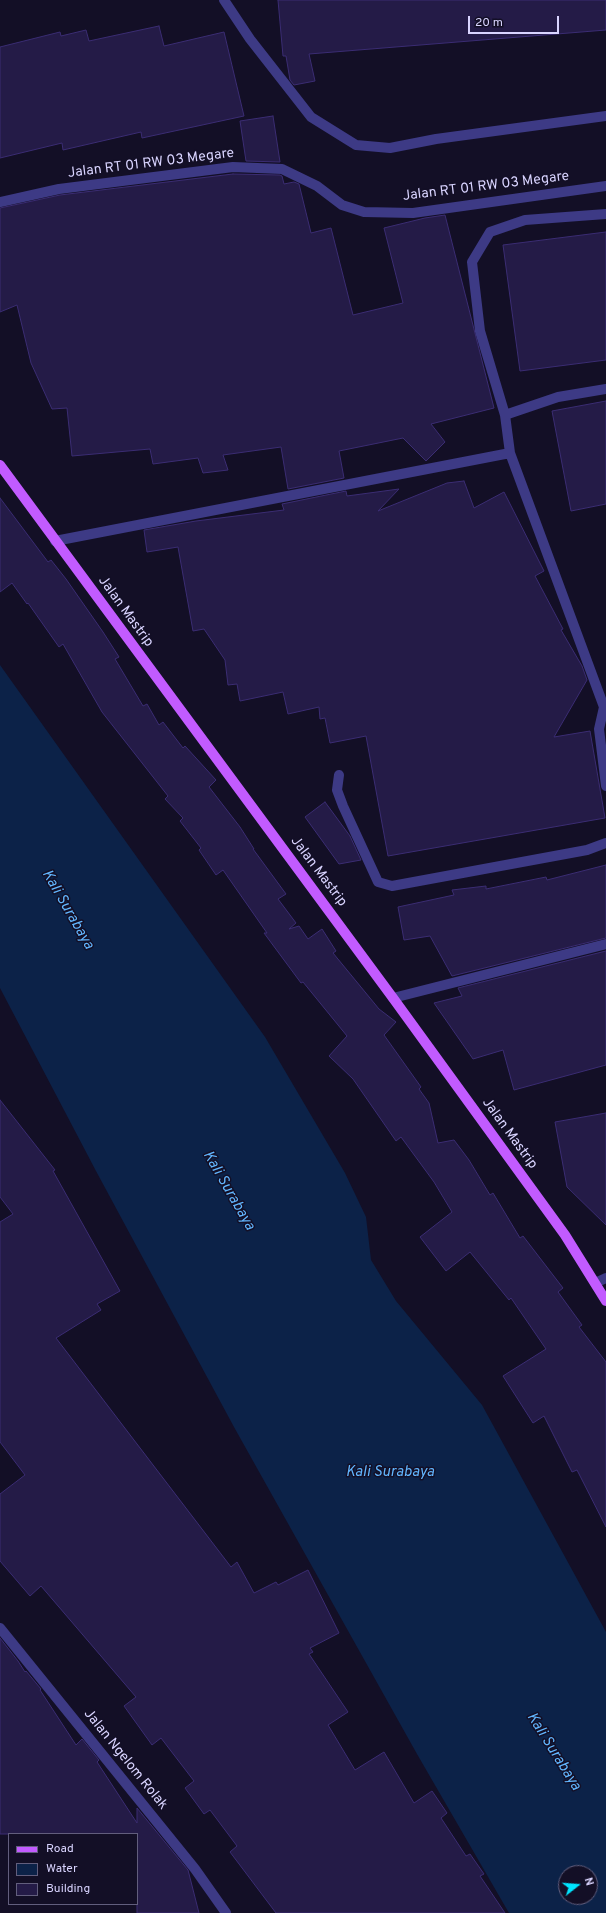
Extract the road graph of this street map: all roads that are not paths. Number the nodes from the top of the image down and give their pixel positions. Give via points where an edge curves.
1 (224, 0) edge
2 (606, 116) edge
3 (606, 186) edge
4 (0, 202) edge
5 (606, 214) edge
6 (606, 389) edge
7 (505, 416) junction
8 (510, 453) junction
9 (0, 465) edge
10 (55, 541) junction
11 (605, 706) edge
12 (339, 775) dead end
13 (606, 786) edge
14 (606, 843) edge
15 (606, 944) edge
16 (393, 998) junction
17 (606, 1278) edge
18 (596, 1283) junction
19 (606, 1301) edge
20 (0, 1628) edge
21 (226, 1913) edge

1 - 2 street via 250,39 312,116 356,145 390,148 436,139
3 - 4 street, Jalan RT 01 RW 03 Megare via 413,213 364,212 342,205 318,186 282,169 233,167 59,190
5 - 7 street via 525,220 490,232 472,262 480,331
6 - 7 street via 558,397
7 - 8 street
8 - 10 street
8 - 11 street
9 - 10 main road, Jalan Mastrip
10 - 16 main road, Jalan Mastrip
11 - 13 street via 598,729
12 - 14 street via 337,790 342,806 378,882 392,886 587,850
15 - 16 street
16 - 18 main road, Jalan Mastrip via 565,1235
17 - 18 street
18 - 19 main road, Jalan Mastrip
20 - 21 street, Jalan Ngelom Rolak via 195,1869

